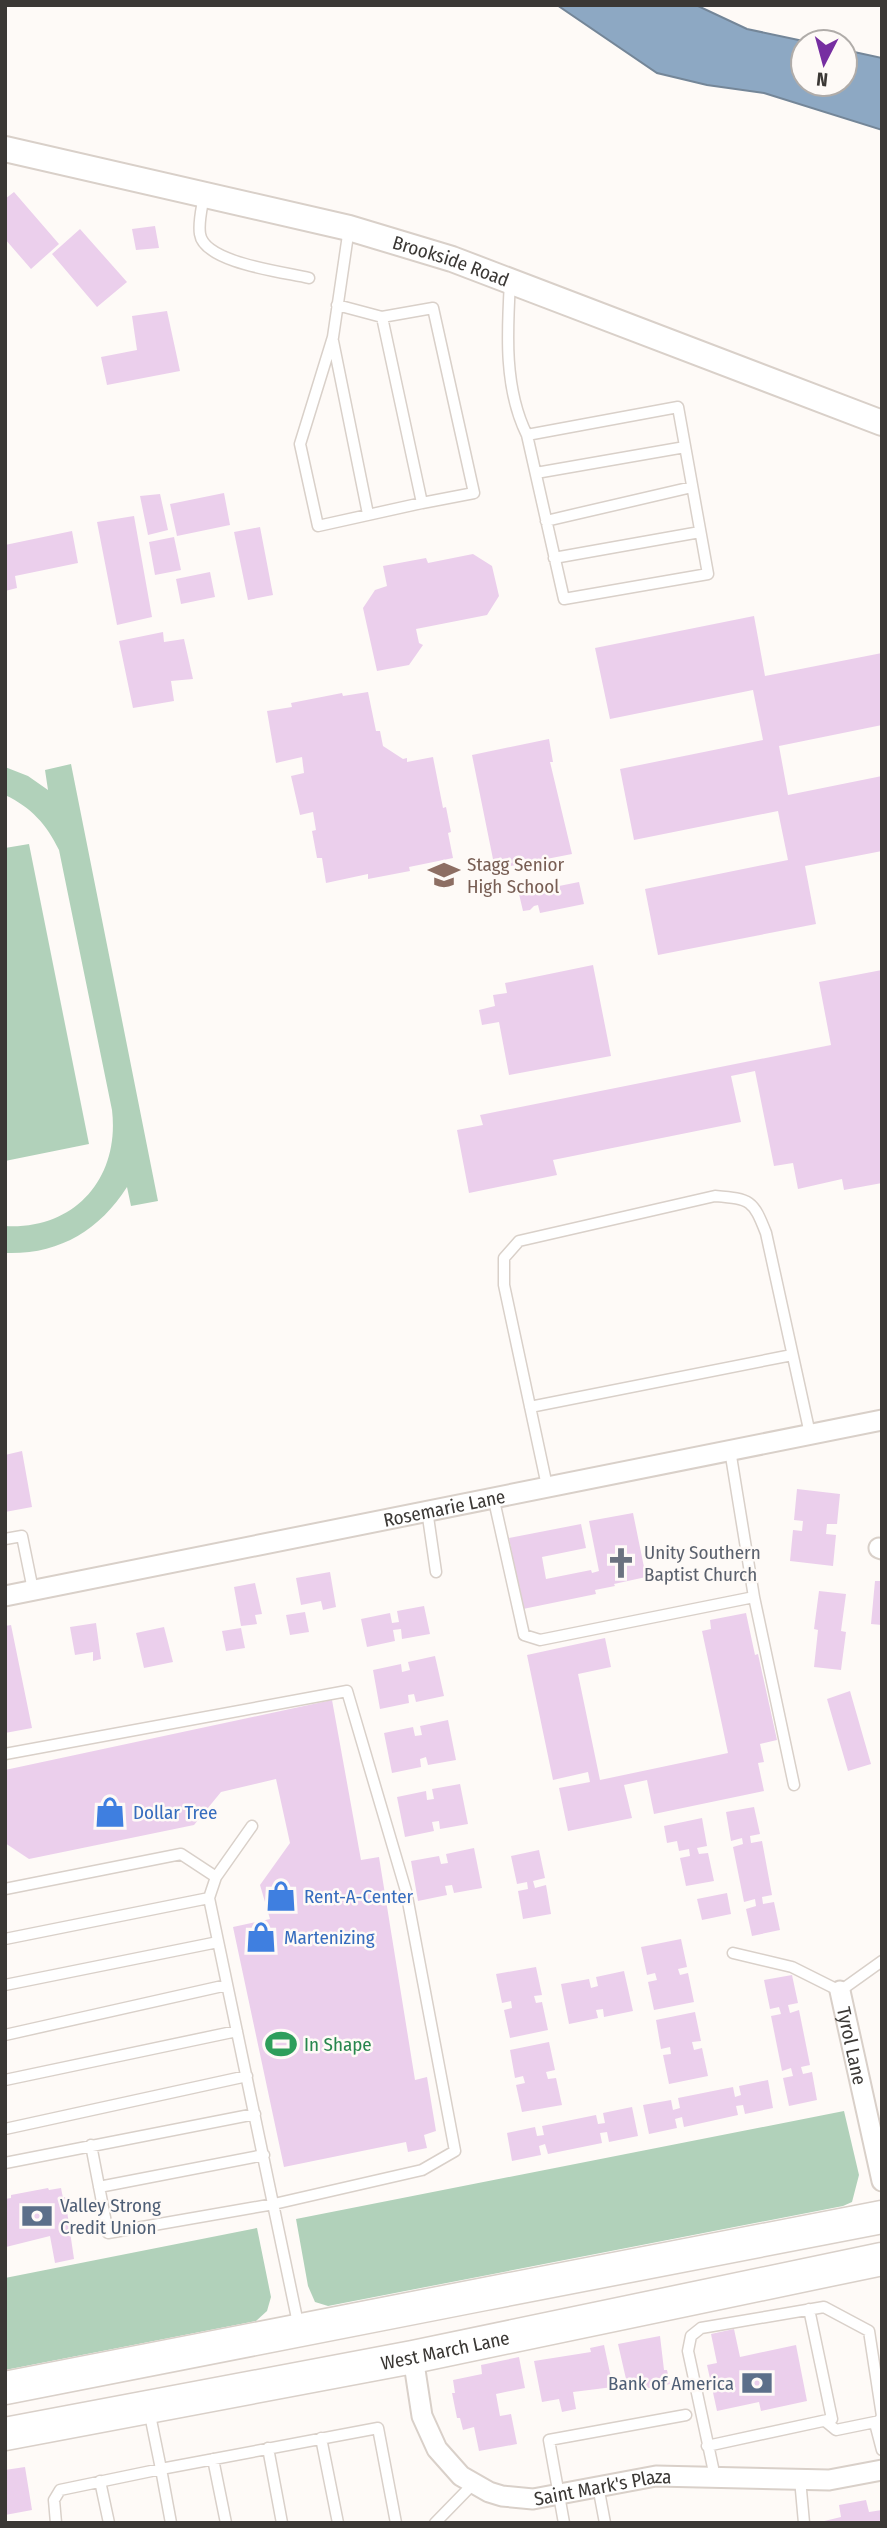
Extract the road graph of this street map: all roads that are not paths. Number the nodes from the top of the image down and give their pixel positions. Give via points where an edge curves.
1 (5, 149) edge
2 (204, 195) junction
3 (349, 228) junction
4 (309, 278) dead end
5 (510, 281) junction
6 (337, 305) junction
7 (382, 317) junction
8 (332, 337) junction
9 (882, 423) edge
10 (527, 435) junction
11 (685, 446) junction
12 (536, 473) junction
13 (692, 487) junction
14 (422, 503) junction
15 (368, 514) junction
16 (546, 521) junction
17 (700, 532) junction
18 (554, 558) junction
19 (792, 1354) junction
20 (530, 1407) junction
21 (882, 1420) edge
22 (810, 1434) junction
23 (730, 1450) junction
24 (547, 1486) junction
25 (494, 1496) junction
26 (427, 1510) junction
27 (5, 1539) edge
28 (436, 1572) dead end
29 (33, 1590) junction
30 (5, 1596) edge
31 (754, 1597) junction
32 (5, 1754) edge
33 (794, 1785) dead end
34 (252, 1826) dead end
35 (216, 1877) junction
36 (5, 1889) edge
37 (209, 1898) junction
38 (5, 1939) edge
39 (218, 1942) junction
40 (733, 1953) dead end
41 (882, 1961) edge
42 (227, 1984) junction
43 (5, 1985) edge
44 (840, 1991) junction
45 (237, 2031) junction
46 (5, 2035) edge
47 (247, 2076) junction
48 (5, 2080) edge
49 (255, 2114) junction
50 (5, 2129) edge
51 (92, 2145) junction
52 (264, 2155) junction
53 (5, 2163) edge
54 (882, 2181) edge
55 (99, 2187) junction
56 (274, 2204) junction
57 (882, 2217) edge
58 (882, 2259) edge
59 (809, 2309) junction
60 (300, 2332) junction
61 (413, 2357) junction
62 (5, 2388) edge
63 (148, 2407) junction
64 (686, 2415) dead end
65 (881, 2418) edge
66 (825, 2421) junction
67 (5, 2434) edge
68 (321, 2438) junction
69 (707, 2446) junction
70 (268, 2448) junction
71 (882, 2450) edge
72 (213, 2459) junction
73 (161, 2469) junction
74 (882, 2470) edge
75 (715, 2477) junction
76 (800, 2479) junction
77 (100, 2482) junction
78 (473, 2484) junction
79 (598, 2486) junction
80 (558, 2494) junction
81 (56, 2523) edge
82 (109, 2523) edge
83 (171, 2523) edge
84 (226, 2523) edge
85 (282, 2523) edge
86 (338, 2523) edge
87 (396, 2523) edge
88 (435, 2523) edge
89 (564, 2523) edge
90 (606, 2523) edge
91 (804, 2523) edge

1 - 2 street, Brookside Road
2 - 3 street, Brookside Road
2 - 4 lane via 200,237 208,250
3 - 5 street, Brookside Road
3 - 6 lane
5 - 9 street, Brookside Road
5 - 10 lane via 507,340 517,414
6 - 7 lane
6 - 8 lane
7 - 14 lane
7 - 14 lane via 433,308 474,493
8 - 15 lane
8 - 15 lane via 300,444 318,526
10 - 11 lane via 678,407
10 - 12 lane
11 - 12 lane
11 - 13 lane
12 - 16 lane
13 - 16 lane
13 - 17 lane
14 - 15 lane
16 - 18 lane
17 - 18 lane
17 - 18 lane via 708,575 564,598
19 - 20 lane
19 - 20 lane via 766,1233 756,1208 742,1199 715,1196 519,1241 504,1258 503,1276
19 - 22 lane
20 - 24 lane
21 - 22 street, Rosemarie Lane
22 - 23 street, Rosemarie Lane
23 - 24 street, Rosemarie Lane
23 - 31 lane
24 - 25 street, Rosemarie Lane
25 - 26 street, Rosemarie Lane
25 - 31 lane via 524,1635 540,1640
26 - 28 lane
26 - 29 street, Rosemarie Lane
27 - 29 lane via 22,1536
29 - 30 street, Rosemarie Lane
31 - 33 lane
32 - 56 lane via 348,1691 406,1891 455,2151 422,2170
34 - 35 lane
35 - 36 lane via 181,1854
35 - 37 lane
37 - 38 lane
37 - 39 lane
39 - 42 lane
39 - 43 lane
40 - 44 lane via 792,1967
41 - 44 lane
42 - 45 lane
42 - 46 lane
44 - 54 street, Tyrol Lane
45 - 47 lane
45 - 48 lane
47 - 49 lane
47 - 50 lane
49 - 51 lane
49 - 52 lane
51 - 53 lane
51 - 55 lane
52 - 55 lane
52 - 56 lane
55 - 56 lane via 108,2233
56 - 60 lane
57 - 60 main road
58 - 61 main road, West March Lane
59 - 65 lane via 824,2307 869,2331
59 - 66 lane via 832,2419
59 - 69 lane via 701,2328 691,2336 688,2351
60 - 62 main road
61 - 63 main road, West March Lane
61 - 78 street, Saint Mark's Plaza via 428,2433 448,2464
63 - 67 main road, West March Lane
63 - 73 lane
64 - 80 lane via 549,2440
65 - 66 lane via 836,2430
65 - 71 lane via 876,2427
66 - 69 lane
68 - 70 lane
68 - 86 lane
68 - 87 lane via 378,2428
69 - 75 lane
70 - 72 lane
70 - 85 lane
72 - 73 lane
72 - 84 lane
73 - 77 lane
73 - 83 lane
74 - 76 street, Saint Mark's Plaza via 830,2480
75 - 76 street, Saint Mark's Plaza
75 - 79 street, Saint Mark's Plaza via 656,2476
76 - 91 lane
77 - 81 lane via 60,2490 54,2500
77 - 82 lane
78 - 80 street, Saint Mark's Plaza via 520,2498
78 - 88 lane
79 - 80 street, Saint Mark's Plaza
79 - 90 lane
80 - 89 lane

